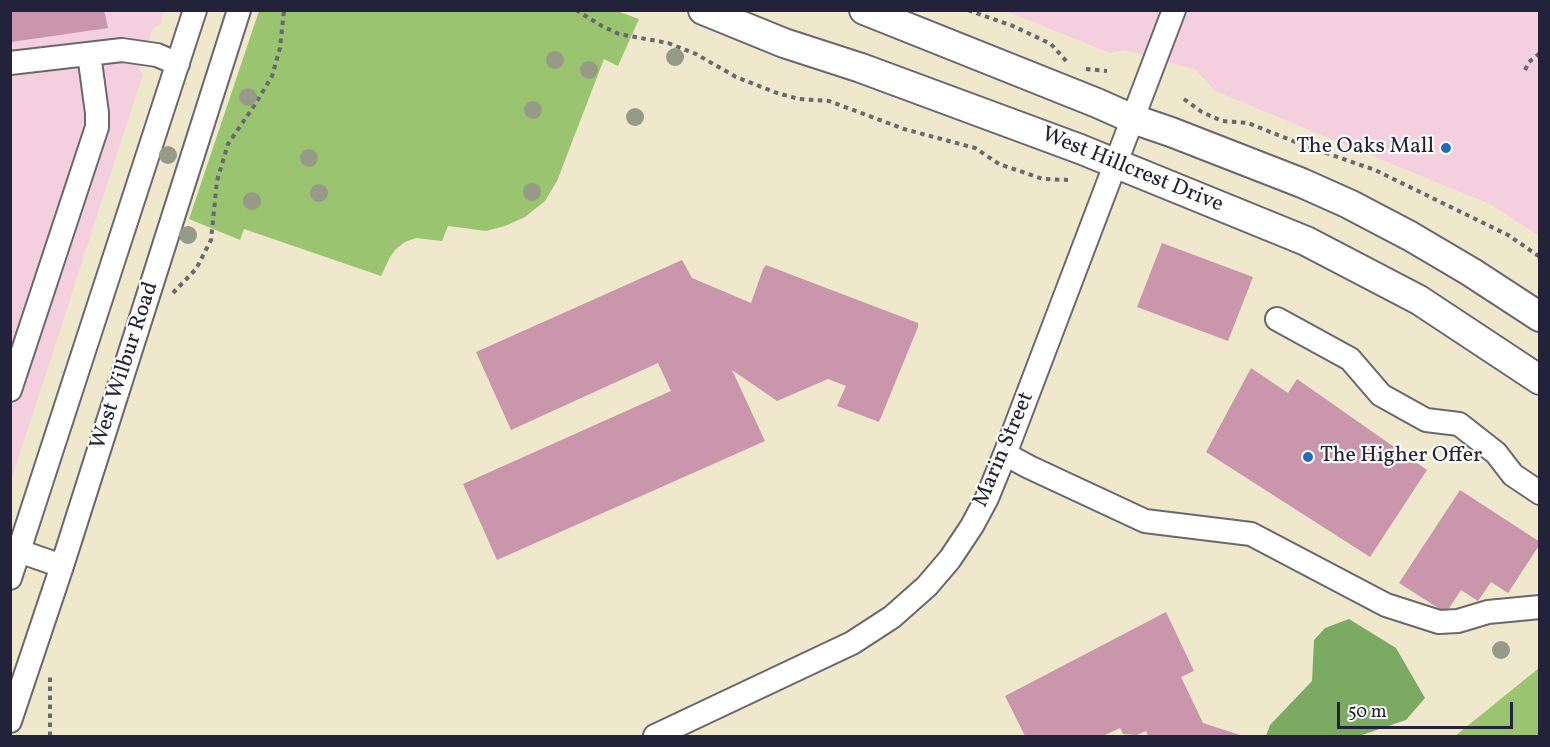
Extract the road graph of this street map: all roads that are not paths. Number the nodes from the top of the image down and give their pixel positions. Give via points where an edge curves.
1 (195, 10) edge
2 (239, 10) edge
3 (703, 10) edge
4 (864, 10) edge
5 (1174, 10) edge
6 (89, 54) junction
7 (10, 63) edge
8 (178, 64) junction
9 (1133, 119) junction
10 (1115, 164) junction
11 (1539, 317) edge
12 (1277, 320) dead end
13 (1539, 380) edge
14 (10, 390) edge
15 (1005, 454) junction
16 (1539, 493) edge
17 (15, 550) edge
18 (62, 567) junction
19 (10, 578) edge
20 (1539, 607) edge
21 (10, 721) edge
22 (655, 736) edge

1 - 8 street, West Wilbur Road
2 - 18 street, West Wilbur Road
3 - 10 main road, West Hillcrest Drive
4 - 9 main road
5 - 9 street, Marin Street
6 - 7 street
6 - 8 street via 122,50 157,55
6 - 14 street via 97,128
8 - 17 street, West Wilbur Road
9 - 10 street, Marin Street
9 - 11 main road via 1349,204 1471,272
10 - 13 main road, West Hillcrest Drive via 1306,241 1419,300
10 - 15 street, Marin Street
12 - 16 street via 1350,359 1381,395 1426,420 1459,424 1496,453 1512,475
15 - 20 street via 1145,521 1251,534 1386,605 1440,622
15 - 22 street, Marin Street via 987,498 950,560 892,616 852,643
17 - 18 street
17 - 19 street, West Wilbur Road
18 - 21 street, West Wilbur Road

